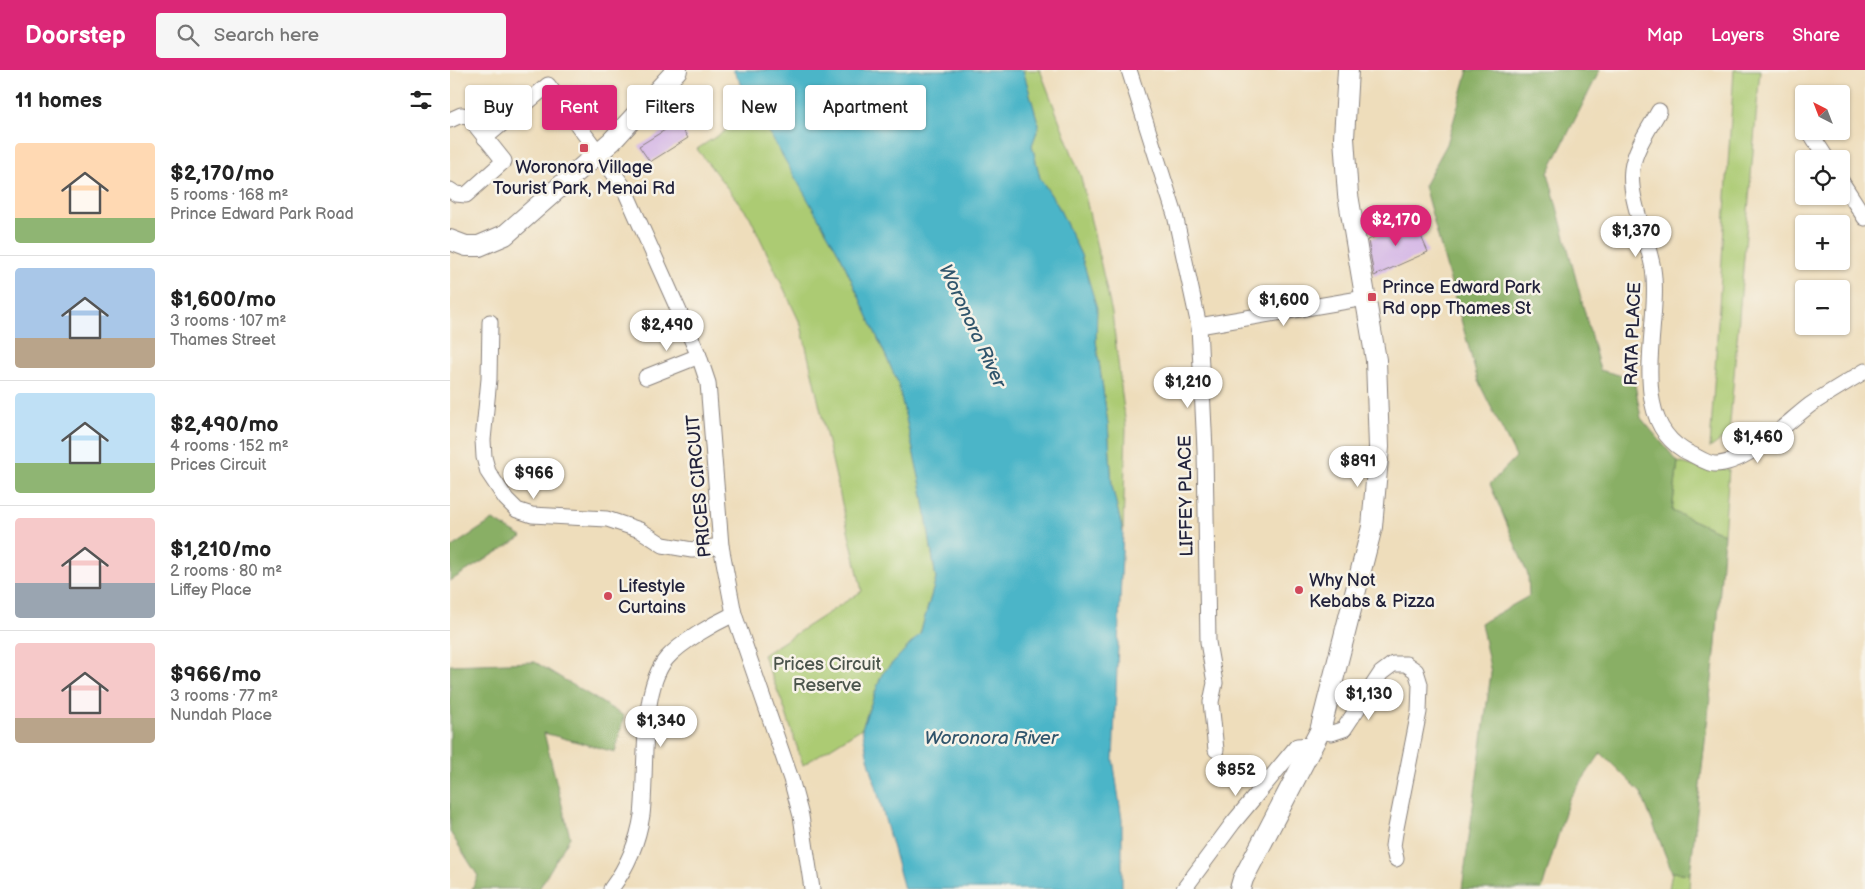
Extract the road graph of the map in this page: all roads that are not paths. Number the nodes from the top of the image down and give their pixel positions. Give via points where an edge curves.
1 (677, 70) edge
2 (1129, 70) edge
3 (1348, 70) edge
4 (1659, 111) dead end
5 (450, 120) edge
6 (485, 138) junction
7 (600, 152) junction
8 (450, 190) edge
9 (1850, 195) edge
10 (1865, 218) edge
11 (450, 240) edge
12 (1365, 298) junction
13 (490, 322) dead end
14 (1198, 326) junction
15 (699, 356) junction
16 (1865, 371) edge
17 (646, 377) dead end
18 (721, 546) junction
19 (734, 614) junction
20 (1316, 738) junction
21 (1216, 750) dead end
22 (1396, 859) dead end
23 (611, 889) edge
24 (812, 889) edge
25 (1184, 889) edge
26 (1240, 889) edge

1 - 7 street
2 - 14 street, LIFFEY PLACE via 1175,215
3 - 12 street via 1345,168
4 - 16 street, RATA PLACE via 1636,153 1632,171 1633,193 1653,270 1655,295 1650,394 1656,416 1668,436 1683,450 1712,464 1722,464 1761,444 1812,404
5 - 6 street via 461,114 468,116
6 - 7 street, PRICES CIRCUIT via 548,85
6 - 8 street via 504,161 466,195
7 - 11 street via 505,235 479,246 466,246
7 - 15 street, PRICES CIRCUIT via 623,186
9 - 10 street
12 - 14 street
12 - 20 street via 1376,360 1378,448 1372,527
13 - 18 street via 484,457 488,472 506,500 517,510 532,515 607,519 640,530 663,546 692,550
14 - 21 street, LIFFEY PLACE via 1205,450 1208,642 1215,683 1211,702
15 - 17 street
15 - 18 street, PRICES CIRCUIT via 708,382
18 - 19 street, PRICES CIRCUIT
19 - 23 street via 672,652 658,673 648,723 639,829 629,860
19 - 24 street, PRICES CIRCUIT via 791,779 801,816
20 - 22 street via 1344,730 1387,667 1399,663 1416,671 1420,684 1419,712 1395,833
20 - 25 street via 1297,746
20 - 26 street via 1242,879

